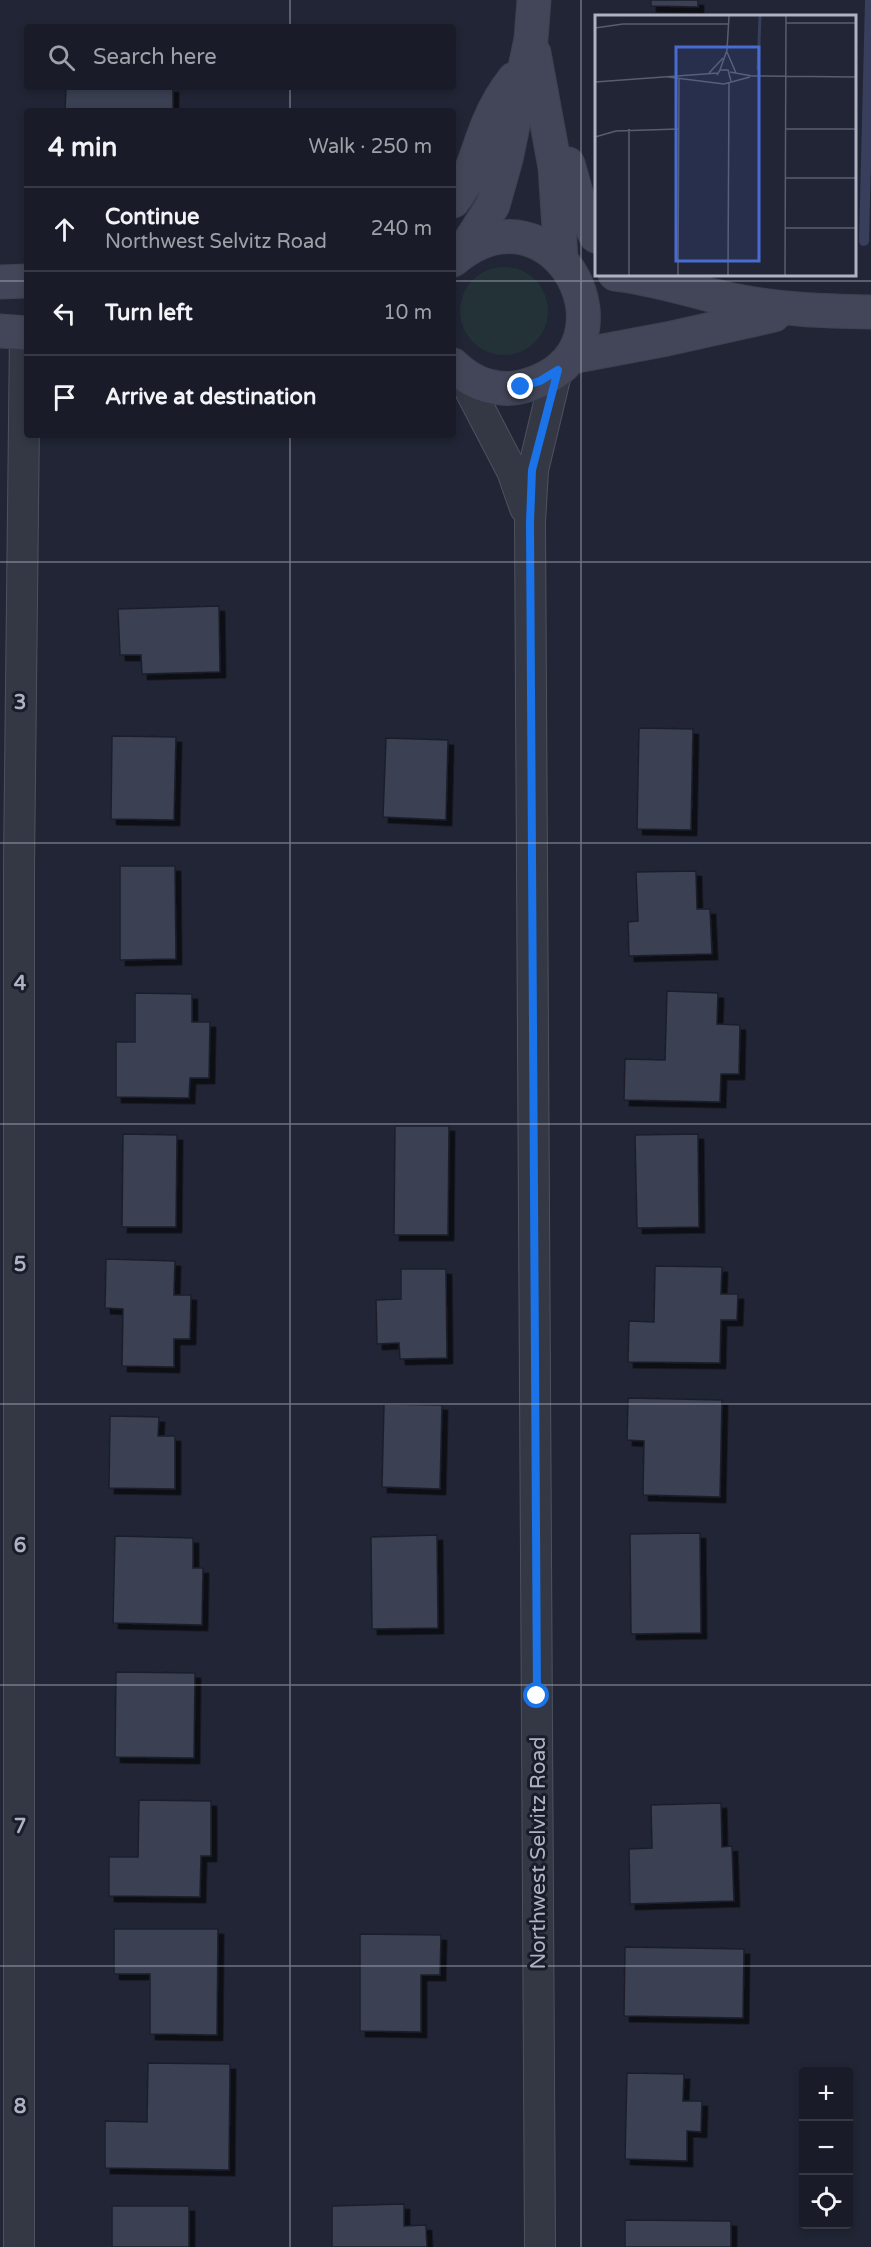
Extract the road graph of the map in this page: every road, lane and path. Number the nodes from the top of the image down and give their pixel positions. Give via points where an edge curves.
1 (534, 0) edge
2 (531, 53) junction
3 (456, 197) edge
4 (595, 232) edge
5 (459, 255) edge
6 (595, 262) edge
7 (595, 269) edge
8 (595, 276) edge
9 (622, 276) edge
10 (24, 281) edge
11 (0, 282) edge
12 (796, 311) junction
13 (871, 312) edge
14 (17, 333) edge
15 (564, 363) junction
16 (457, 369) edge
17 (530, 522) junction
18 (9, 866) edge
19 (19, 2247) edge
20 (540, 2247) edge

1 - 2 main road
2 - 3 main road via 499,99 478,156
2 - 4 main road via 552,92 579,203
2 - 5 main road via 493,205
2 - 6 main road via 555,167
5 - 7 main road via 484,240 525,239
8 - 15 main road via 581,295 584,315 580,336
9 - 12 main road
10 - 11 main road
12 - 13 main road
12 - 15 main road
14 - 18 street
15 - 16 main road via 540,381 499,389 479,384
15 - 17 street, Northwest Selvitz Road via 532,470
16 - 17 street, Northwest Selvitz Road via 512,471
17 - 20 street, Northwest Selvitz Road
18 - 19 street

